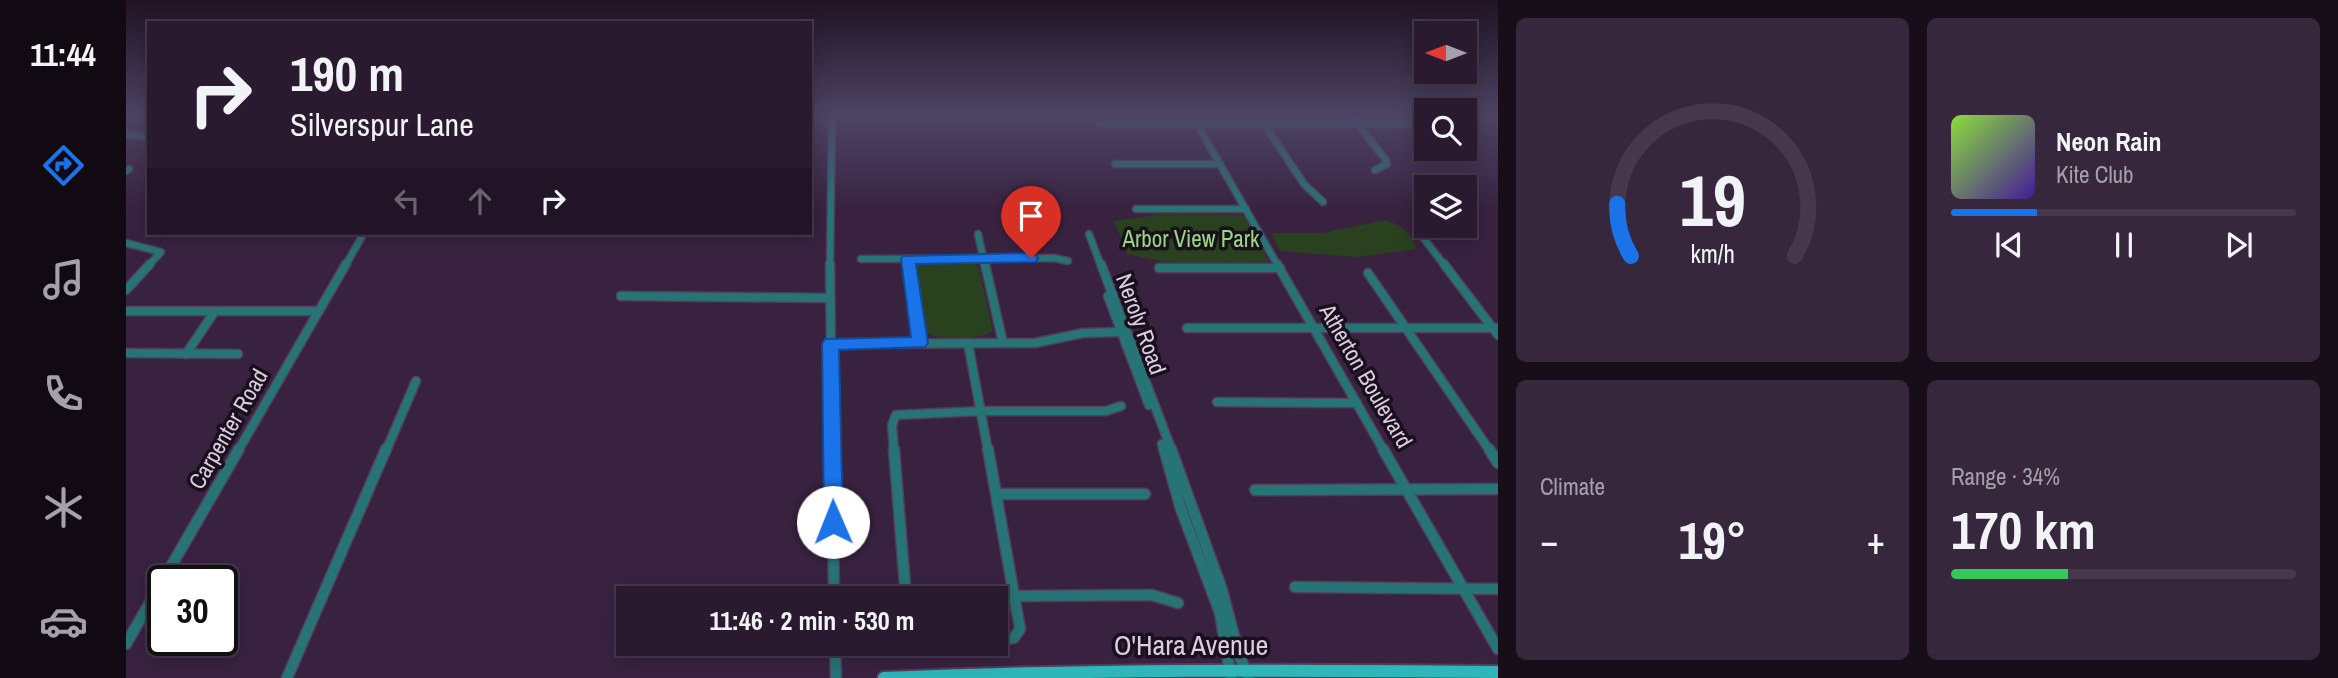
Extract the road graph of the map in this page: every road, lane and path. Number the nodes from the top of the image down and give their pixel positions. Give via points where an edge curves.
1 (832, 147) edge
2 (1210, 147) edge
3 (1279, 147) edge
4 (1375, 147) edge
5 (1115, 164) dead end
6 (1220, 164) junction
7 (1375, 170) dead end
8 (1323, 202) dead end
9 (1136, 209) dead end
10 (1246, 209) junction
11 (978, 234) dead end
12 (363, 235) edge
13 (1424, 238) edge
14 (126, 243) edge
15 (861, 259) dead end
16 (908, 259) junction
17 (984, 259) junction
18 (1068, 261) dead end
19 (1160, 268) dead end
20 (1280, 268) junction
21 (1368, 273) dead end
22 (126, 290) edge
23 (621, 296) dead end
24 (830, 298) junction
25 (319, 310) junction
26 (215, 311) junction
27 (126, 312) edge
28 (1187, 328) dead end
29 (1314, 328) junction
30 (1404, 328) junction
31 (1496, 330) edge
32 (1124, 332) junction
33 (920, 343) junction
34 (968, 343) junction
35 (1003, 343) junction
36 (830, 344) junction
37 (126, 353) edge
38 (186, 354) junction
39 (238, 354) dead end
40 (416, 381) dead end
41 (1217, 402) dead end
42 (1357, 403) junction
43 (1121, 406) dead end
44 (982, 411) junction
45 (1498, 463) edge
46 (1406, 489) junction
47 (1498, 489) edge
48 (1255, 490) dead end
49 (997, 494) junction
50 (1145, 494) dead end
51 (834, 586) edge
52 (905, 586) edge
53 (1295, 587) dead end
54 (1463, 589) junction
55 (1498, 589) edge
56 (1015, 596) junction
57 (1178, 603) dead end
58 (1008, 639) edge
59 (126, 644) edge
60 (1498, 649) edge
61 (835, 656) edge
62 (1498, 672) edge
63 (1247, 673) edge
64 (1230, 674) edge
65 (287, 678) edge
66 (836, 678) edge
67 (884, 678) edge

1 - 24 street
2 - 6 street, Atherton Boulevard
3 - 8 street via 1304,184
4 - 7 street via 1387,164
5 - 6 street
6 - 10 street, Atherton Boulevard
9 - 10 street
10 - 20 street, Atherton Boulevard
11 - 17 street
12 - 25 street, Carpenter Road
13 - 31 street
14 - 22 street via 161,252
15 - 16 street
16 - 17 street
16 - 33 street
17 - 18 street
17 - 35 street
19 - 20 street
20 - 29 street, Atherton Boulevard
21 - 30 street
23 - 24 street
24 - 36 street
25 - 26 street
25 - 59 street, Carpenter Road
26 - 27 street
26 - 38 street
28 - 29 street
29 - 30 street
29 - 42 street, Atherton Boulevard
30 - 31 street
30 - 45 street
32 - 32 street, Neroly Road via 1089,234
32 - 35 street
32 - 63 street, Neroly Road via 1222,590
32 - 64 street, Neroly Road via 1220,613
33 - 34 street
33 - 36 street
34 - 35 street
34 - 44 street
36 - 51 street
37 - 38 street
38 - 39 street
40 - 65 street
41 - 42 street
42 - 46 street, Atherton Boulevard
43 - 44 street via 1106,411
44 - 49 street
44 - 52 street via 896,415 892,425
46 - 47 street
46 - 48 street
46 - 54 street, Atherton Boulevard
49 - 50 street
49 - 56 street
53 - 54 street
54 - 55 street
54 - 60 street, Atherton Boulevard
56 - 57 street via 1152,595
56 - 58 street via 1020,629
61 - 66 street
62 - 63 main road, O'Hara Avenue
63 - 64 main road, O'Hara Avenue
64 - 67 main road, O'Hara Avenue via 1035,671

